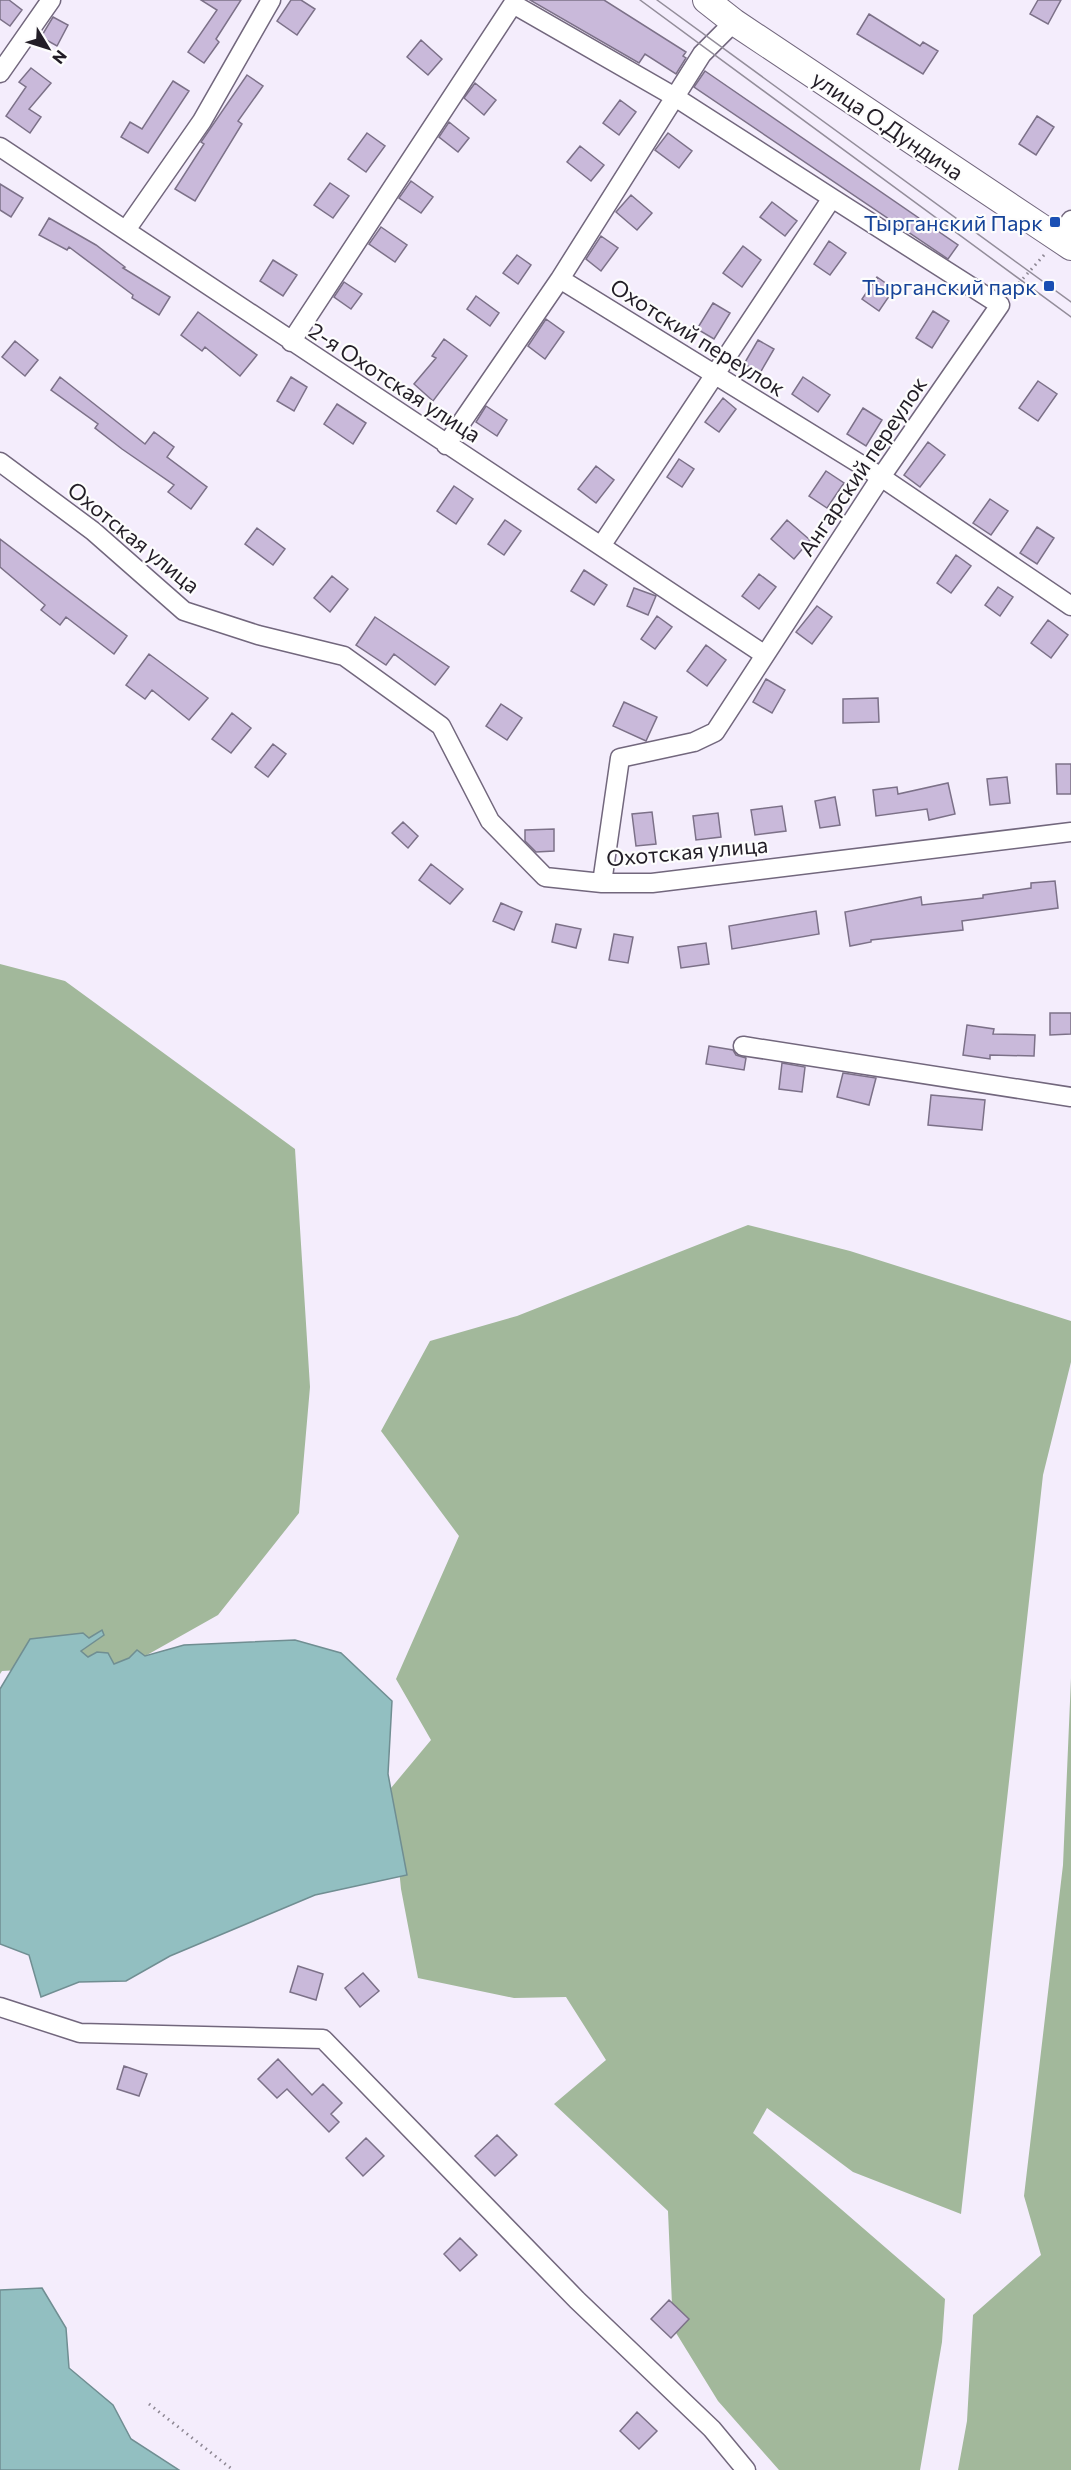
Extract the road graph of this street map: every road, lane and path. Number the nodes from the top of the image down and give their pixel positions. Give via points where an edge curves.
1 (51, 0) edge
2 (271, 0) edge
3 (711, 1) edge
4 (510, 2) edge
5 (734, 22) junction
6 (0, 73) edge
7 (675, 97) junction
8 (0, 147) edge
9 (832, 198) junction
10 (126, 231) junction
11 (1067, 235) edge
12 (560, 279) junction
13 (1000, 305) junction
14 (291, 342) junction
15 (714, 376) junction
16 (446, 445) junction
17 (0, 462) edge
18 (881, 477) junction
19 (601, 546) junction
20 (1071, 606) edge
21 (765, 655) junction
22 (1071, 832) edge
23 (602, 883) junction
24 (743, 1046) dead end
25 (1071, 1097) edge
26 (0, 2007) edge
27 (149, 2404) dead end
28 (233, 2470) edge
29 (746, 2470) edge

1 - 6 street
2 - 10 street via 202,121
3 - 5 main road, улица О.Дундича
4 - 7 street
4 - 14 street
5 - 7 street via 702,54
5 - 11 main road, улица О.Дундича
7 - 9 street
7 - 12 street
8 - 10 street, 2-я Охотская улица
9 - 13 street
9 - 15 street
10 - 14 street, 2-я Охотская улица
11 - 13 path
12 - 15 street, Охотский переулок
12 - 16 street
13 - 18 street, Ангарский переулок
14 - 16 street, 2-я Охотская улица
15 - 18 street, Охотский переулок
15 - 19 street
16 - 19 street, 2-я Охотская улица
17 - 23 street, Охотская улица via 93,531 184,611 344,657 441,726 490,821 545,877
18 - 20 street, Охотский переулок
18 - 21 street, Ангарский переулок
19 - 21 street, 2-я Охотская улица
21 - 23 street, Ангарский переулок via 715,732 694,742 620,758
22 - 23 street, Охотская улица via 652,883
24 - 25 street
26 - 29 street via 80,2033 323,2039 577,2300 712,2428
27 - 28 path

